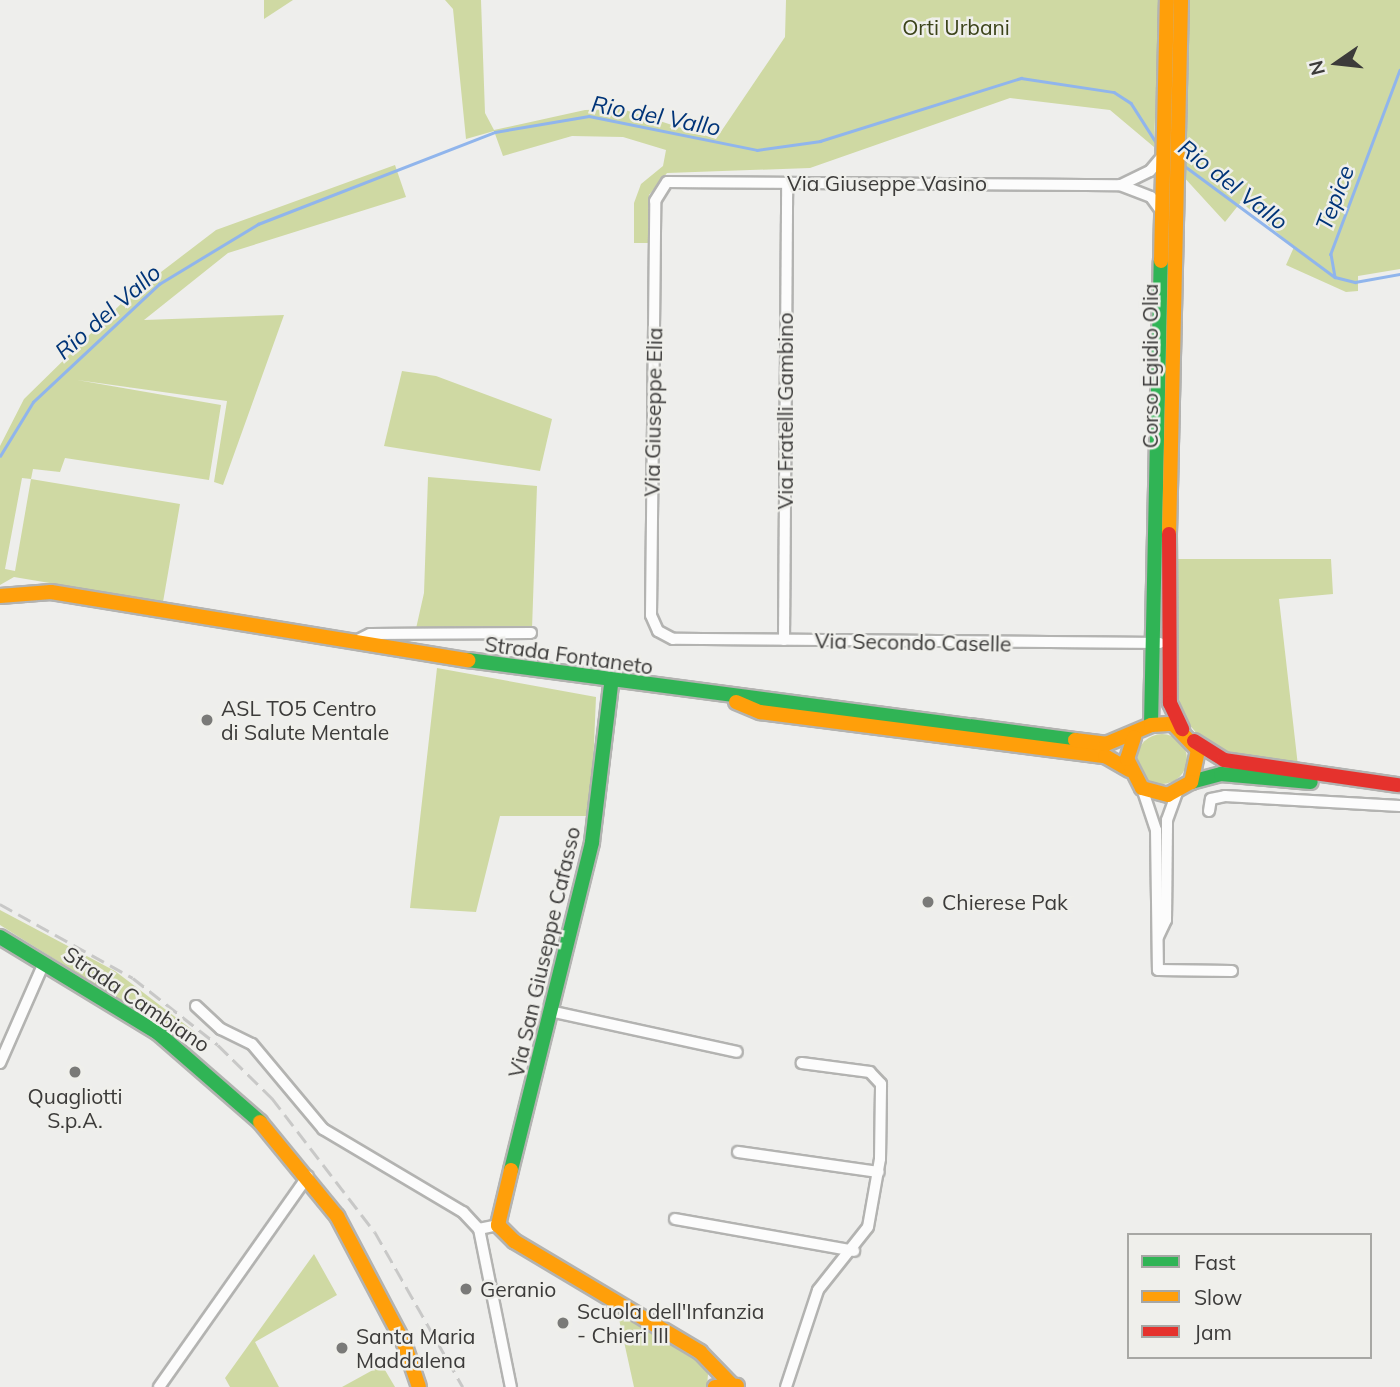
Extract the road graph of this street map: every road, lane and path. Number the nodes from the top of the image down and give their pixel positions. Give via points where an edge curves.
1 (1167, 0) edge
2 (1181, 0) edge
3 (1161, 158) junction
4 (787, 183) junction
5 (1120, 185) junction
6 (658, 192) joint
7 (1161, 211) junction
8 (0, 596) edge
9 (658, 631) joint
10 (531, 633) dead end
11 (784, 640) junction
12 (1163, 643) junction
13 (349, 644) junction
14 (611, 684) junction
15 (722, 696) junction
16 (1151, 725) junction
17 (1182, 729) junction
18 (1134, 737) junction
19 (1194, 740) junction
20 (1129, 770) junction
21 (1191, 782) junction
22 (1399, 785) edge
23 (1142, 788) junction
24 (1177, 792) junction
25 (1400, 806) edge
26 (1209, 811) dead end
27 (0, 937) edge
28 (1156, 940) junction
29 (44, 963) junction
30 (1233, 971) dead end
31 (195, 1006) dead end
32 (554, 1012) junction
33 (737, 1052) dead end
34 (0, 1063) edge
35 (802, 1063) dead end
36 (738, 1152) dead end
37 (879, 1172) junction
38 (308, 1176) junction
39 (675, 1219) dead end
40 (498, 1225) junction
41 (479, 1229) junction
42 (854, 1251) junction
43 (714, 1364) junction
44 (735, 1385) edge
45 (159, 1387) edge
46 (419, 1387) edge
47 (511, 1387) edge
48 (715, 1387) edge
49 (786, 1387) edge

1 - 3 street, Corso Egidio Olia
2 - 12 street, Corso Egidio Olia
3 - 5 street, Via Giuseppe Vasino via 1150,171
3 - 7 street, Corso Egidio Olia
4 - 5 street, Via Giuseppe Vasino
4 - 6 street, Via Giuseppe Vasino via 667,182
4 - 11 street, Via Fratelli Gambino
5 - 7 street, Via Giuseppe Vasino via 1151,197
6 - 9 street, Via Giuseppe Elia via 651,615
7 - 12 street, Corso Egidio Olia
8 - 13 street, Strada Fontaneto via 51,592
9 - 11 street, Via Secondo Caselle via 673,639
10 - 13 street via 370,634
11 - 12 street, Via Secondo Caselle
12 - 16 street, Corso Egidio Olia
12 - 17 street, Corso Egidio Olia via 1170,703
13 - 14 street, Strada Fontaneto
14 - 15 street, Strada Fontaneto
14 - 32 street, Via San Giuseppe Cafasso via 592,842
15 - 18 street, Strada Fontaneto via 1106,744
15 - 20 street via 760,712 1104,756
16 - 17 street
16 - 18 street, Strada Fontaneto
17 - 19 street
18 - 20 street
19 - 21 street via 1199,761
19 - 22 street via 1224,760
20 - 23 street
21 - 22 street via 1221,774
21 - 24 street
23 - 24 street via 1159,795
23 - 28 street via 1156,828
24 - 28 street via 1167,820 1166,920
25 - 26 street via 1225,796 1212,799
27 - 29 street, Strada Cambiano
28 - 30 street via 1164,974
29 - 34 street
29 - 38 street, Strada Cambiano via 204,1069
31 - 41 street via 221,1030 252,1044 323,1129 463,1212
32 - 33 street
32 - 40 street, Via San Giuseppe Cafasso
35 - 37 street via 870,1072 881,1084
36 - 37 street
37 - 42 street via 868,1227
38 - 45 street
38 - 46 street, Strada Cambiano via 389,1312
39 - 42 street
40 - 41 street
40 - 43 street via 514,1241
41 - 47 street
42 - 49 street via 818,1290
43 - 44 street
43 - 48 street
44 - 48 street

